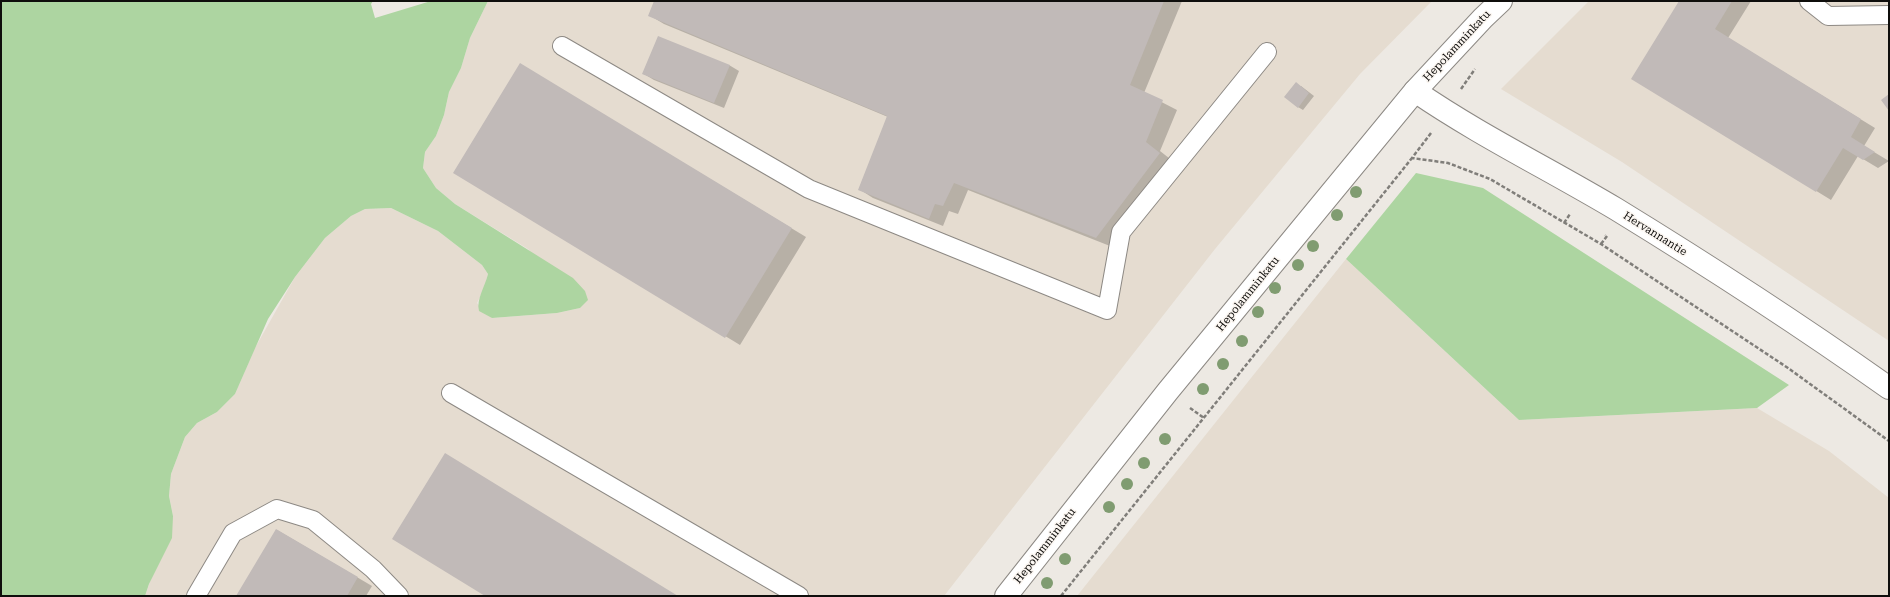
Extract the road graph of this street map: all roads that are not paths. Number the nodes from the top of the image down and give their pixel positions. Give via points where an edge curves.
1 (1501, 1) edge
2 (1809, 1) edge
3 (1889, 15) edge
4 (562, 46) dead end
5 (1267, 52) dead end
6 (1415, 91) junction
7 (1889, 388) edge
8 (451, 393) dead end
9 (196, 596) edge
10 (399, 596) edge
11 (799, 596) edge
12 (1006, 596) edge

1 - 6 main road, Hepolamminkatu
2 - 3 lane via 1828,16
4 - 5 lane via 809,189 1107,310 1121,232
6 - 7 main road, Hervannantie via 1446,112 1615,209 1698,261 1819,338
6 - 12 main road, Hepolamminkatu via 1168,391
8 - 11 lane
9 - 10 lane via 233,533 277,510 313,520 373,569

